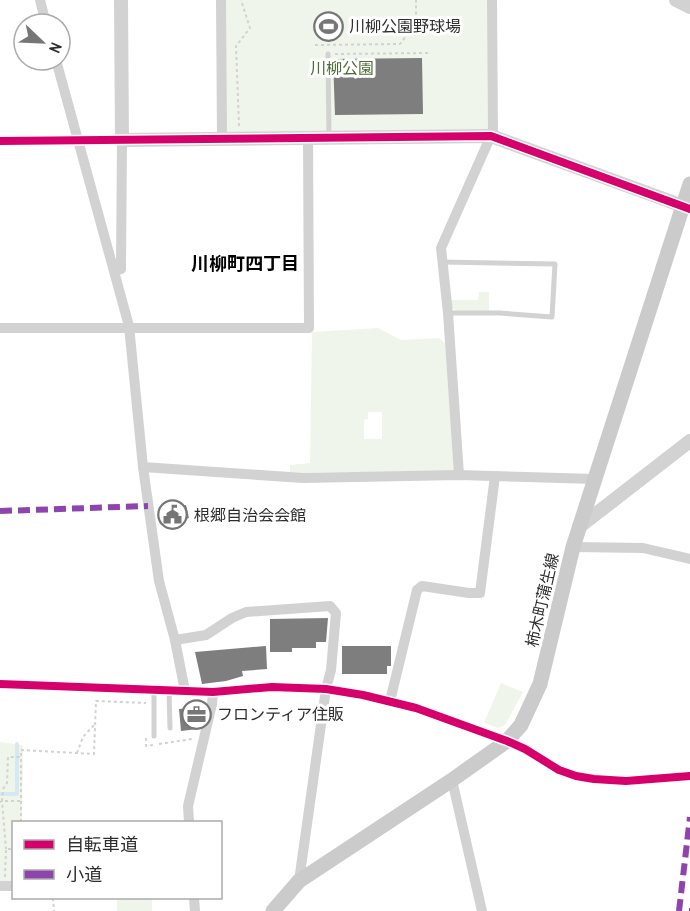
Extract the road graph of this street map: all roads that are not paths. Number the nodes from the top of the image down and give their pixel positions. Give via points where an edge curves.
1 (121, 0) edge
2 (221, 0) edge
3 (492, 0) edge
4 (676, 0) edge
5 (690, 7) edge
6 (328, 54) road end
7 (59, 72) edge
8 (491, 136) junction
9 (222, 138) junction
10 (308, 138) junction
11 (329, 138) junction
12 (122, 140) junction
13 (0, 141) edge
14 (78, 141) junction
15 (690, 184) edge
16 (686, 207) edge
17 (442, 262) junction
18 (115, 271) junction
19 (448, 313) junction
20 (129, 326) junction
21 (0, 328) edge
22 (690, 441) edge
23 (143, 466) junction
24 (459, 475) junction
25 (495, 476) junction
26 (595, 479) junction
27 (579, 527) junction
28 (573, 547) junction
29 (690, 559) edge
30 (175, 640) junction
31 (0, 684) edge
32 (326, 689) junction
33 (154, 690) junction
34 (169, 690) junction
35 (185, 691) junction
36 (213, 692) junction
37 (390, 701) junction
38 (170, 728) dead end
39 (154, 736) dead end
40 (507, 741) junction
41 (690, 776) edge
42 (452, 780) junction
43 (189, 821) edge
44 (299, 882) junction
45 (273, 911) edge
46 (483, 911) edge

1 - 12 street
2 - 9 street
3 - 8 street
4 - 5 street
6 - 11 lane
7 - 14 street
8 - 11 street
8 - 16 street
8 - 17 street via 441,248
9 - 10 street
9 - 12 street
10 - 11 street
10 - 20 street via 309,328
12 - 14 street
12 - 18 street via 121,268
13 - 14 street
14 - 18 street
15 - 16 main road, 柿木町蒲生線
16 - 26 main road, 柿木町蒲生線
17 - 19 street
17 - 19 lane via 555,264 552,317
18 - 20 street
19 - 24 street
20 - 21 street
20 - 23 street
22 - 27 street
23 - 24 street via 303,478
23 - 30 street via 159,581
24 - 25 street
25 - 26 street
25 - 37 street via 480,593 422,586 417,590
26 - 27 main road, 柿木町蒲生線
27 - 28 main road, 柿木町蒲生線
28 - 29 street via 643,548
28 - 40 main road, 柿木町蒲生線 via 540,684 521,725
30 - 32 street via 207,635 246,612 330,606 336,613
30 - 35 street
31 - 33 street
32 - 36 street via 272,687
32 - 37 street
32 - 44 street
33 - 34 street
33 - 39 lane
34 - 35 street
34 - 38 lane
35 - 36 street
36 - 43 street via 188,806
37 - 40 street
40 - 41 street via 559,770 585,778 626,781
40 - 42 main road, 柿木町蒲生線
42 - 44 main road, 柿木町蒲生線
42 - 46 street
44 - 45 main road, 柿木町蒲生線

